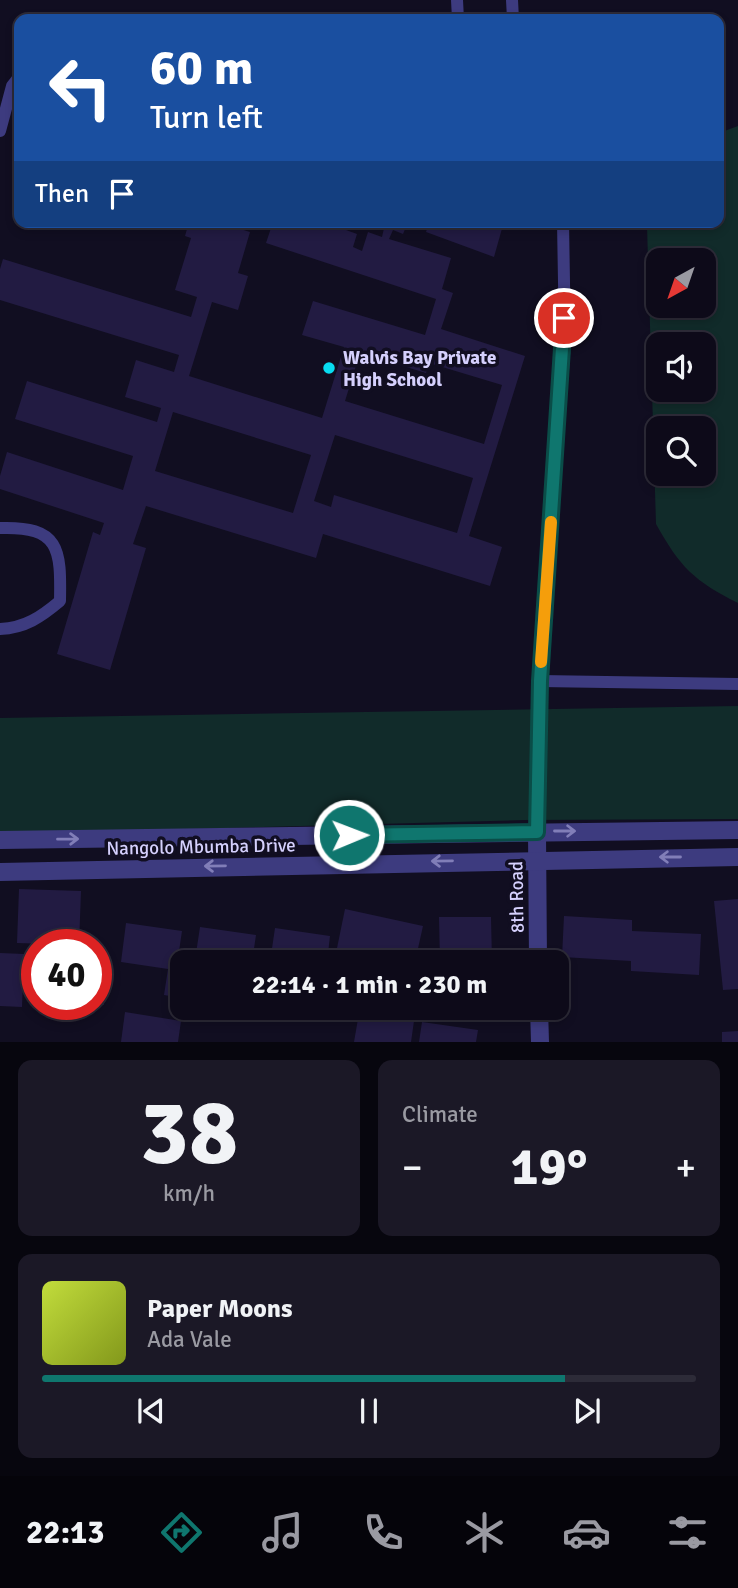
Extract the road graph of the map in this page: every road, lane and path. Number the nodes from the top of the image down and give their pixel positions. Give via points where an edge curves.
1 (14, 84) edge
2 (0, 131) edge
3 (563, 228) edge
4 (0, 528) edge
5 (0, 629) edge
6 (540, 681) junction
7 (738, 684) edge
8 (738, 830) edge
9 (537, 832) junction
10 (0, 840) edge
11 (738, 857) edge
12 (536, 859) junction
13 (0, 872) edge
14 (538, 950) edge
15 (539, 1020) edge
16 (540, 1042) edge

1 - 2 lane
3 - 6 lane via 565,342
4 - 5 lane via 27,527 50,537 61,558 60,601 40,619
6 - 7 lane
6 - 9 lane
9 -> 8 street, Nangolo Mbumba Drive
10 -> 9 street, Nangolo Mbumba Drive
9 - 12 street, 8th Road
11 -> 12 street, Nangolo Mbumba Drive
12 -> 13 street, Nangolo Mbumba Drive
12 - 14 street, 8th Road
15 - 16 street

